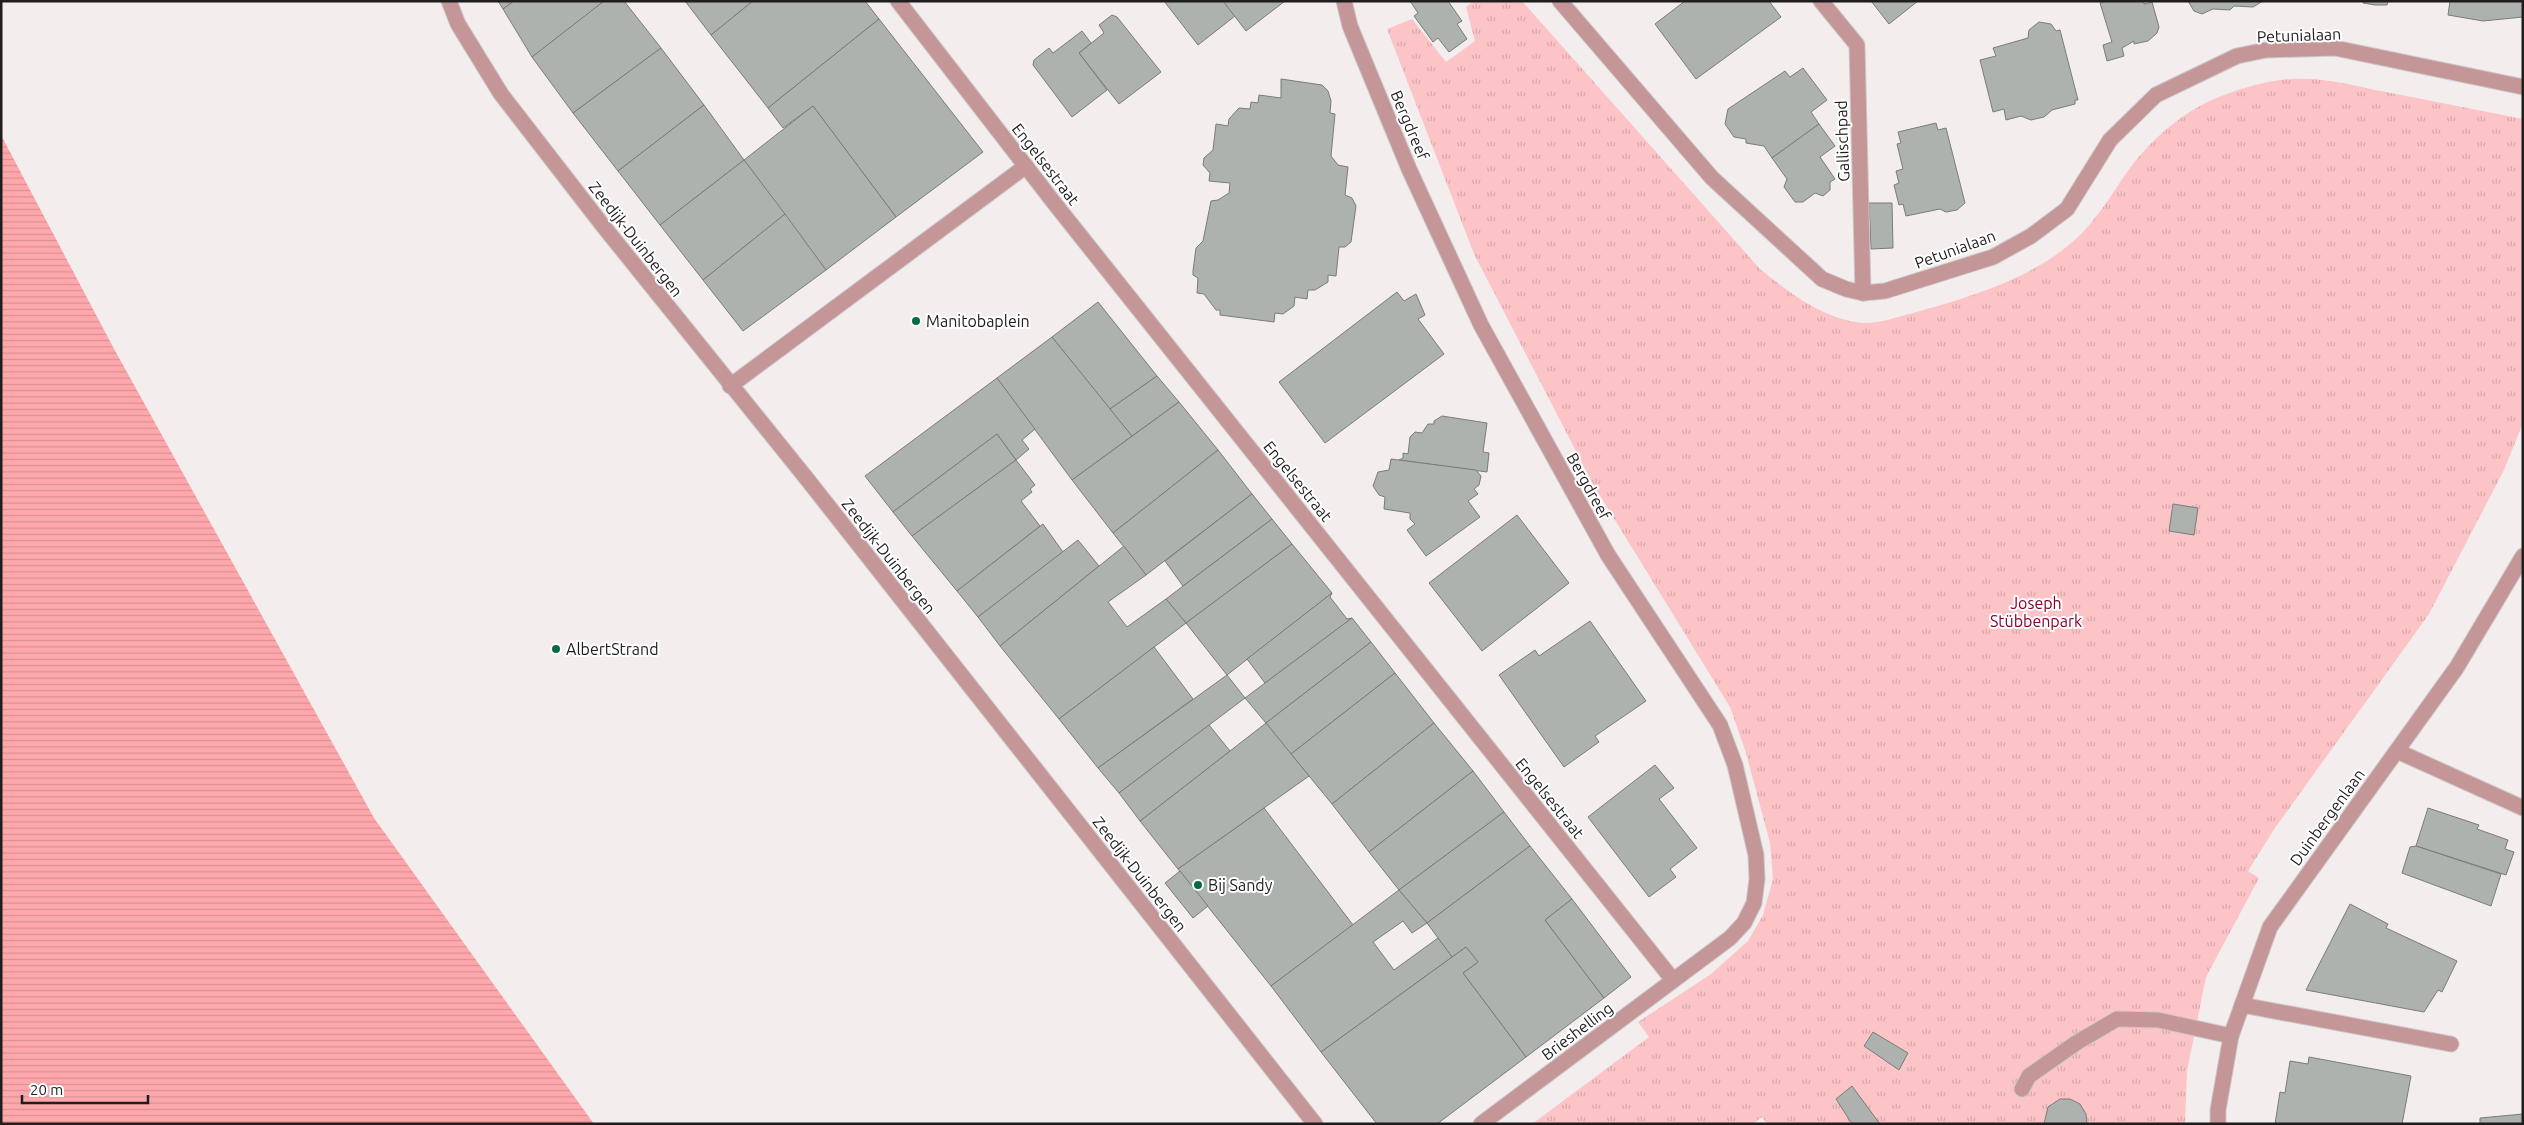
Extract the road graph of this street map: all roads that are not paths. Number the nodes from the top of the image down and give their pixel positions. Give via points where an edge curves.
1 (449, 1) edge
2 (898, 1) edge
3 (1344, 1) edge
4 (1560, 1) edge
5 (1821, 1) edge
6 (2523, 87) edge
7 (1026, 166) junction
8 (1863, 293) junction
9 (730, 386) junction
10 (2523, 556) edge
11 (2397, 751) junction
12 (2523, 808) edge
13 (1694, 966) joint
14 (1673, 980) junction
15 (2242, 1005) junction
16 (2231, 1036) junction
17 (2451, 1044) dead end
18 (2022, 1088) dead end
19 (1315, 1124) edge
20 (1482, 1124) edge
21 (2218, 1124) edge

1 - 9 street, Zeedijk-Duinbergen via 458,24 501,94
2 - 7 street, Engelsestraat
3 - 13 street, Bergdreef via 1350,26 1409,169 1481,324 1608,555 1720,725 1735,765 1756,855 1754,903 1744,923 1730,938
4 - 8 street, Petunialaan via 1712,178 1822,278
5 - 8 street, Gallischpad via 1857,45
6 - 8 street, Petunialaan via 2335,48 2266,50 2237,56 2156,95 2110,140 2067,209 2031,236 1984,260 1894,289
7 - 9 street
7 - 14 street, Engelsestraat
9 - 19 street, Zeedijk-Duinbergen via 807,479
10 - 11 street, Duinbergenlaan via 2457,667
11 - 12 street
11 - 15 street, Duinbergenlaan via 2270,927
13 - 14 street, Brieshelling
14 - 20 street, Brieshelling
15 - 16 street, Duinbergenlaan
15 - 17 street
16 - 18 street via 2158,1020 2117,1019 2029,1076
16 - 21 street, Duinbergenlaan

